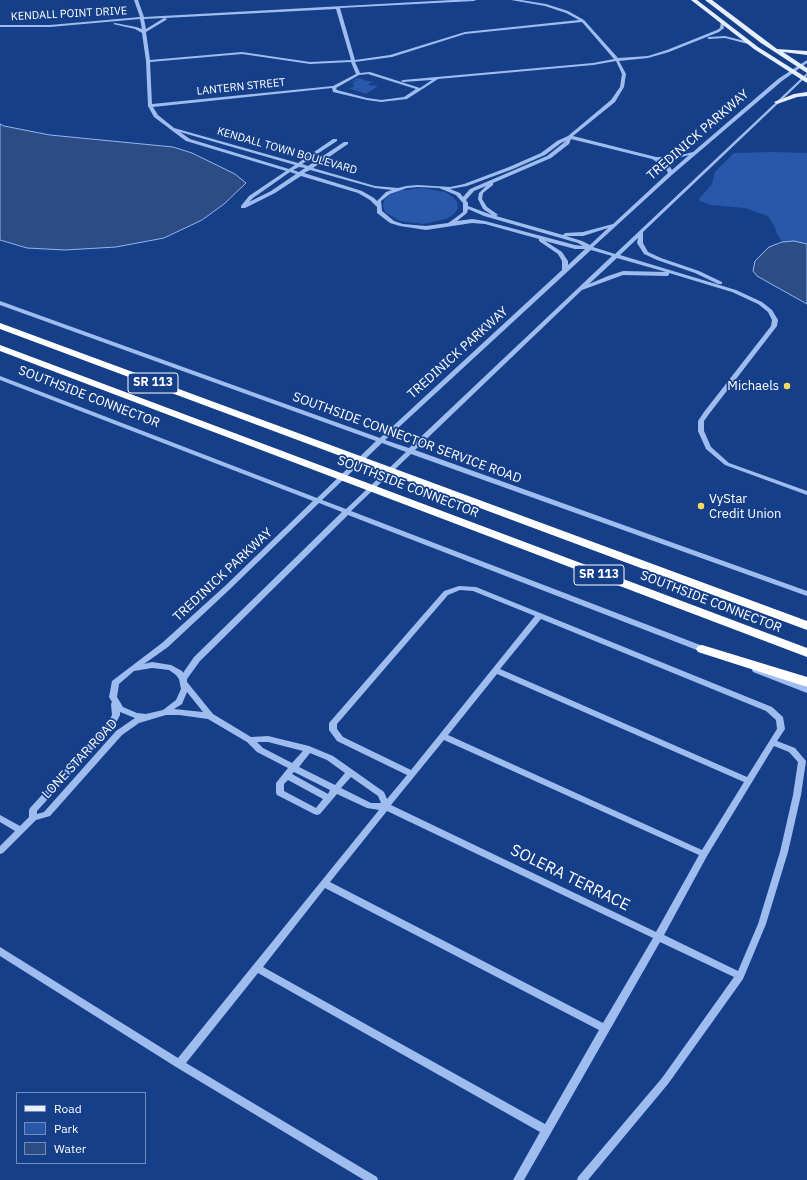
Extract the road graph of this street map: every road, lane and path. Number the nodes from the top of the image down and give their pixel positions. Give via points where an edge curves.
1 (136, 0) edge
2 (474, 0) edge
3 (513, 0) edge
4 (694, 0) edge
5 (708, 0) edge
6 (338, 8) junction
7 (174, 17) junction
8 (142, 18) junction
9 (583, 21) junction
10 (99, 22) junction
11 (722, 23) junction
12 (0, 26) edge
13 (144, 32) junction
14 (697, 40) junction
15 (748, 43) junction
16 (770, 47) junction
17 (807, 53) edge
18 (617, 60) junction
19 (148, 61) junction
20 (353, 61) junction
21 (807, 61) edge
22 (800, 67) junction
23 (792, 72) junction
24 (358, 74) junction
25 (806, 76) edge
26 (438, 78) junction
27 (400, 82) junction
28 (334, 87) junction
29 (419, 90) junction
30 (807, 94) edge
31 (777, 102) junction
32 (150, 106) junction
33 (172, 129) junction
34 (570, 137) junction
35 (335, 140) dead end
36 (346, 143) dead end
37 (695, 152) junction
38 (654, 158) junction
39 (299, 164) junction
40 (310, 168) junction
41 (291, 170) junction
42 (302, 173) junction
43 (671, 173) junction
44 (497, 180) junction
45 (440, 187) junction
46 (396, 189) junction
47 (464, 199) junction
48 (378, 206) junction
49 (466, 207) junction
50 (504, 219) junction
51 (617, 223) junction
52 (449, 224) junction
53 (642, 231) junction
54 (532, 235) junction
55 (558, 235) junction
56 (590, 248) junction
57 (615, 256) junction
58 (565, 272) junction
59 (682, 275) junction
60 (578, 291) junction
61 (734, 291) junction
62 (0, 303) edge
63 (0, 326) edge
64 (0, 348) edge
65 (0, 378) edge
66 (380, 441) junction
67 (409, 452) junction
68 (807, 493) edge
69 (319, 501) junction
70 (348, 512) junction
71 (807, 594) edge
72 (539, 616) junction
73 (807, 626) edge
74 (702, 649) junction
75 (807, 653) edge
76 (132, 669) junction
77 (495, 670) junction
78 (184, 681) junction
79 (807, 682) edge
80 (807, 690) edge
81 (115, 704) junction
82 (165, 712) junction
83 (210, 716) junction
84 (146, 717) junction
85 (443, 736) junction
86 (250, 740) junction
87 (774, 742) junction
88 (309, 749) junction
89 (292, 766) junction
90 (350, 772) junction
91 (413, 774) junction
92 (286, 775) junction
93 (749, 781) junction
94 (335, 790) junction
95 (329, 798) junction
96 (387, 807) junction
97 (0, 818) edge
98 (33, 818) junction
99 (21, 830) junction
100 (0, 851) edge
101 (704, 854) junction
102 (325, 884) junction
103 (658, 937) junction
104 (0, 951) edge
105 (257, 968) junction
106 (740, 976) junction
107 (606, 1029) junction
108 (179, 1064) junction
109 (547, 1130) junction
110 (373, 1180) edge
111 (518, 1180) edge
112 (582, 1180) edge

1 - 8 street
2 - 6 street, KENDALL POINT DRIVE
3 - 9 street via 546,5
4 - 11 main road
5 - 16 main road
6 - 7 street, KENDALL POINT DRIVE
6 - 20 street
7 - 8 street, KENDALL POINT DRIVE
7 - 13 street via 158,22
8 - 10 street, KENDALL POINT DRIVE
8 - 13 street
9 - 18 street
9 - 20 street via 465,33 391,56
10 - 12 street, KENDALL POINT DRIVE via 35,27
10 - 13 street via 136,28
11 - 14 street via 722,28 718,32
11 - 15 main road
13 - 19 street
14 - 15 street via 725,37
14 - 18 street via 648,57
15 - 23 main road
16 - 17 main road
16 - 22 main road
18 - 26 street
18 - 34 street via 624,74 620,92 613,101
19 - 20 street via 242,53 310,63
19 - 32 street
20 - 24 street
21 - 22 street, TREDINICK PARKWAY
22 - 23 street, TREDINICK PARKWAY
22 - 25 main road
23 - 25 main road
23 - 37 street, TREDINICK PARKWAY
24 - 27 street via 368,73
24 - 28 street, LANTERN STREET
25 - 31 street
26 - 27 street
26 - 29 street
27 - 29 street via 418,87
28 - 29 street via 335,91 381,101 405,98
28 - 32 street, LANTERN STREET
30 - 31 main road
31 - 53 street
32 - 33 street, KENDALL TOWN BOULEVARD via 156,116
33 - 39 street, KENDALL TOWN BOULEVARD
33 - 41 street, KENDALL TOWN BOULEVARD via 188,140
34 - 38 street
34 - 44 street via 567,143 548,158
34 - 45 street, KENDALL TOWN BOULEVARD via 543,154 511,168 464,185
35 - 39 street
36 - 40 street
37 - 38 street via 674,158
37 - 43 street, TREDINICK PARKWAY
38 - 43 street via 667,166
39 - 40 street, KENDALL TOWN BOULEVARD
39 - 41 street
40 - 42 street
40 - 46 street, KENDALL TOWN BOULEVARD via 375,187
41 - 42 street, KENDALL TOWN BOULEVARD
41 - 42 street via 250,198 243,208
42 - 48 street, KENDALL TOWN BOULEVARD via 367,195
43 - 51 street, TREDINICK PARKWAY
44 - 47 street via 472,190
44 - 50 street via 481,193 480,199 490,212
45 - 46 street, KENDALL TOWN BOULEVARD
45 - 47 street
46 - 48 street via 382,197
47 - 49 street
48 - 52 street, KENDALL TOWN BOULEVARD via 384,218 402,226 426,228
49 - 50 street via 475,212
49 - 52 street via 462,216
50 - 55 street
51 - 55 street via 583,234
51 - 56 street, TREDINICK PARKWAY
52 - 54 street, KENDALL TOWN BOULEVARD via 478,222
53 - 57 street
53 - 61 street via 640,243 646,253 697,272
54 - 56 street, KENDALL TOWN BOULEVARD via 575,247
54 - 58 street via 560,253 565,261
55 - 56 street
56 - 57 street
56 - 58 street, TREDINICK PARKWAY
57 - 59 street
57 - 60 street
58 - 66 street, TREDINICK PARKWAY
59 - 60 street via 626,273
59 - 61 street
60 - 67 street
61 - 68 street via 760,303 770,311 775,320 774,326 706,413 701,421 701,431 708,448 727,464
62 - 66 street, SOUTHSIDE CONNECTOR SERVICE ROAD
63 - 73 highway, SOUTHSIDE CONNECTOR / SR 113
64 - 75 highway, SOUTHSIDE CONNECTOR / SR 113
65 - 69 street, SOUTHSIDE CONNECTOR
66 - 67 street, SOUTHSIDE CONNECTOR SERVICE ROAD
66 - 69 street, TREDINICK PARKWAY
67 - 70 street
67 - 71 street, SOUTHSIDE CONNECTOR SERVICE ROAD
69 - 70 street, SOUTHSIDE CONNECTOR
69 - 76 street, TREDINICK PARKWAY via 165,645
70 - 74 street, SOUTHSIDE CONNECTOR
70 - 78 street via 197,660
72 - 77 street
72 - 87 street via 769,709 780,719 781,729
72 - 91 street via 474,589 459,588 446,593 333,723 333,730 340,739
74 - 79 highway
74 - 80 street, SOUTHSIDE CONNECTOR
76 - 78 street via 152,664 162,665 179,673
76 - 81 street via 113,690
77 - 85 street
77 - 93 street
78 - 82 street via 183,696
78 - 83 street, SOLERA TERRACE
81 - 84 street via 127,714
81 - 98 street, LONE STAR ROAD via 116,715 112,723 33,810
82 - 83 street, SOLERA TERRACE
82 - 84 street
83 - 86 street, SOLERA TERRACE
84 - 98 street, LONE STAR ROAD via 120,733 47,814
85 - 91 street
85 - 101 street
86 - 88 street, SOLERA TERRACE via 268,740
86 - 89 street, SOLERA TERRACE via 260,750
87 - 93 street
87 - 106 street via 792,750 802,761 784,852 762,924
88 - 89 street
88 - 90 street, SOLERA TERRACE via 330,758
89 - 92 street
89 - 94 street, SOLERA TERRACE
90 - 94 street
90 - 96 street, SOLERA TERRACE via 381,794
91 - 96 street
92 - 95 street
92 - 95 street via 280,783 280,793 317,812
93 - 101 street
94 - 95 street
94 - 96 street, SOLERA TERRACE via 370,806
96 - 102 street
96 - 103 street, SOLERA TERRACE
97 - 99 street
98 - 99 street, LONE STAR ROAD
99 - 100 street, LONE STAR ROAD
101 - 103 street
102 - 105 street
102 - 107 street
103 - 106 street, SOLERA TERRACE
103 - 107 street
104 - 108 street
105 - 108 street
105 - 109 street
106 - 112 street via 665,1081
107 - 109 street
108 - 110 street
109 - 111 street

